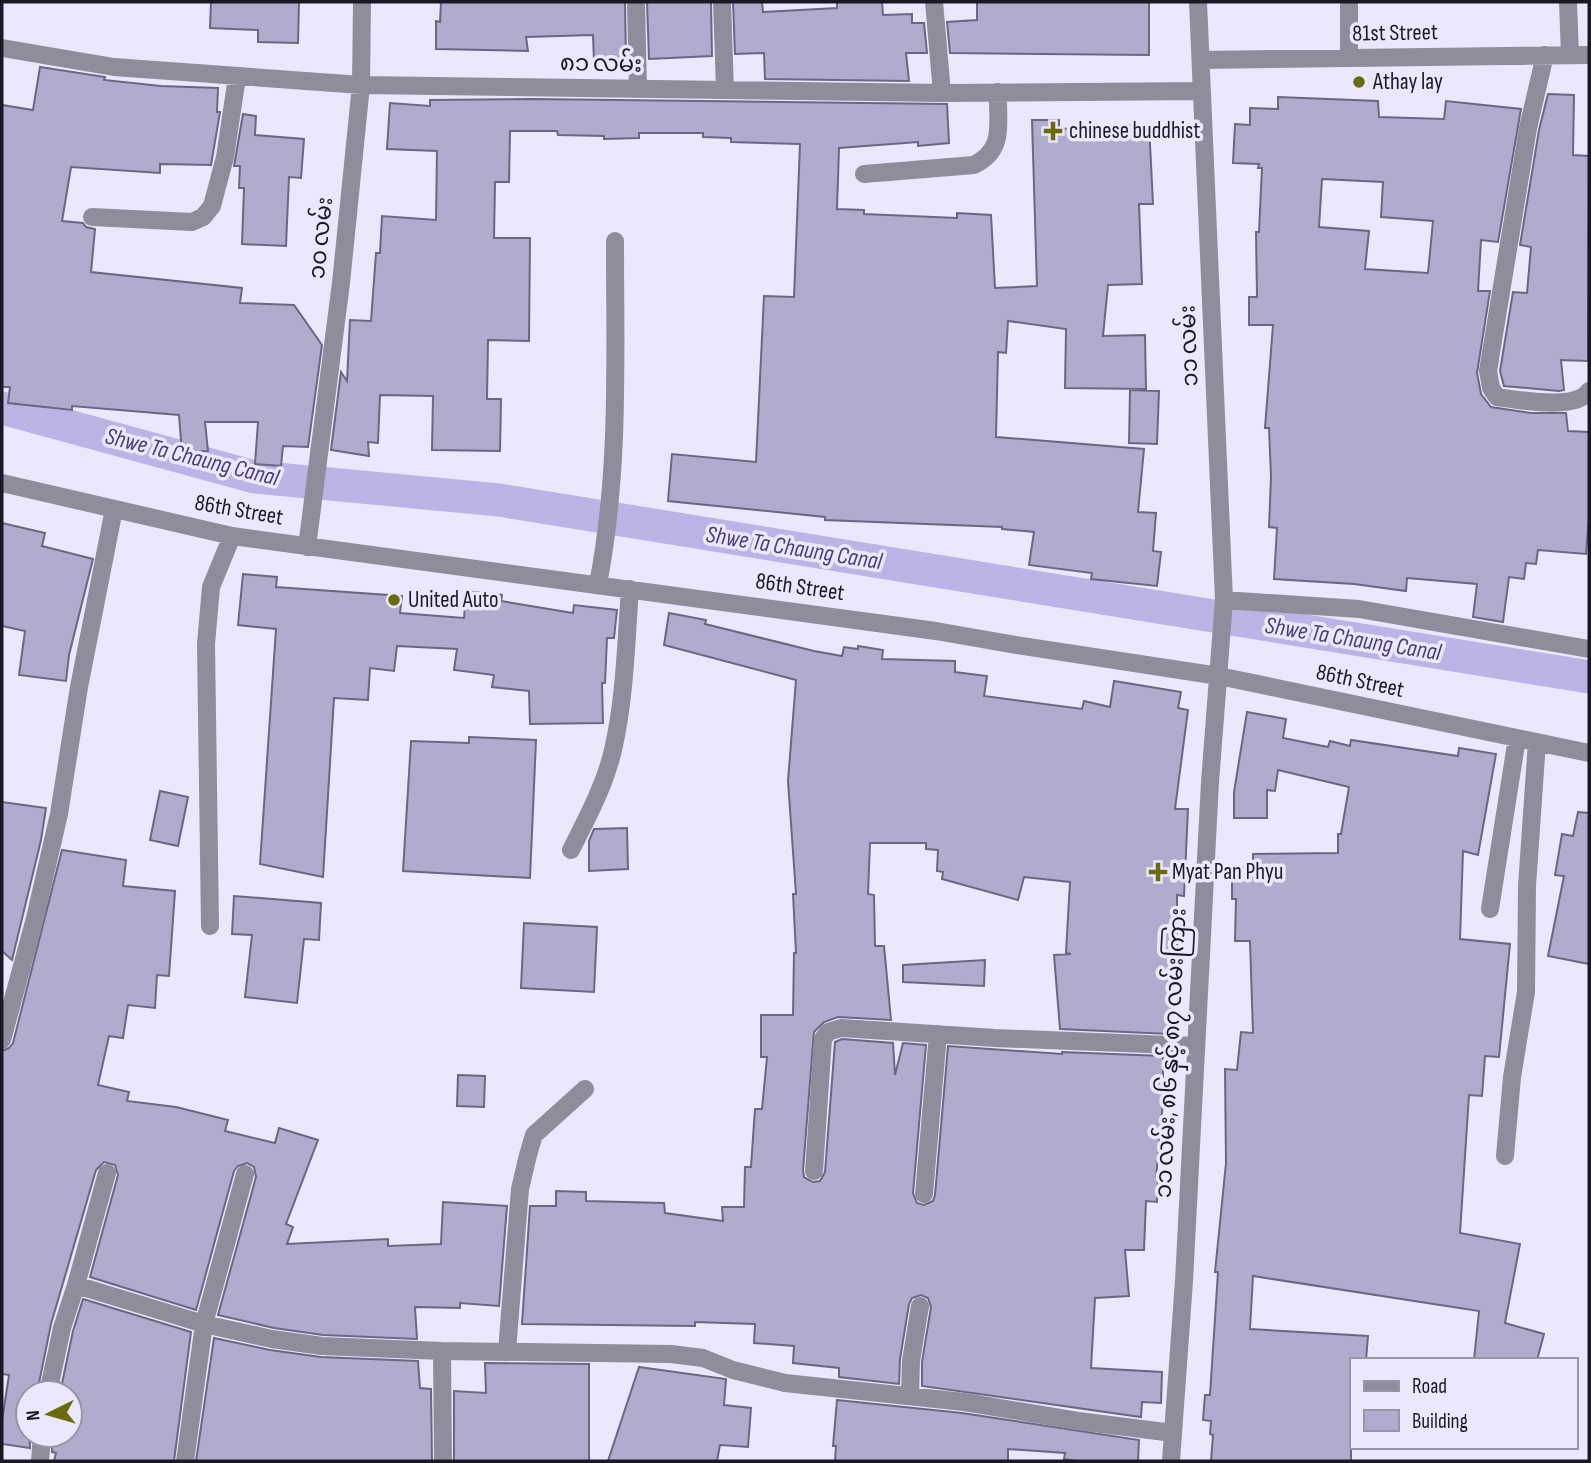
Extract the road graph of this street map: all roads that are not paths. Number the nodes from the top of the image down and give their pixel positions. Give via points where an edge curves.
1 (362, 2) edge
2 (636, 2) edge
3 (722, 2) edge
4 (934, 2) edge
5 (1198, 2) edge
6 (1349, 2) edge
7 (1568, 2) edge
8 (2, 48) edge
9 (1545, 55) junction
10 (1570, 55) junction
11 (1589, 55) edge
12 (1349, 58) junction
13 (1200, 60) junction
14 (237, 77) junction
15 (361, 85) junction
16 (638, 89) junction
17 (724, 90) junction
18 (1202, 91) junction
19 (942, 93) junction
20 (998, 93) junction
21 (864, 174) dead end
22 (92, 217) dead end
23 (615, 241) dead end
24 (1589, 391) edge
25 (2, 482) edge
26 (114, 509) junction
27 (232, 536) junction
28 (307, 547) junction
29 (598, 584) junction
30 (630, 589) junction
31 (1224, 600) junction
32 (1221, 631) joint
33 (1589, 649) edge
34 (1219, 676) junction
35 (1517, 738) junction
36 (1537, 743) junction
37 (1589, 753) edge
38 (570, 850) dead end
39 (1490, 909) dead end
40 (209, 926) dead end
41 (938, 1034) junction
42 (2, 1040) edge
43 (1196, 1046) junction
44 (585, 1089) dead end
45 (1505, 1156) dead end
46 (814, 1171) dead end
47 (107, 1173) dead end
48 (245, 1174) dead end
49 (924, 1194) dead end
50 (76, 1285) junction
51 (920, 1306) dead end
52 (204, 1324) junction
53 (442, 1351) junction
54 (507, 1351) junction
55 (51, 1379) edge
56 (910, 1396) junction
57 (1173, 1433) junction
58 (185, 1461) edge
59 (443, 1461) edge
60 (1171, 1461) edge

1 - 15 street, ၁၀ လမ်း
2 - 16 street
3 - 17 street
4 - 19 street
5 - 13 street, ၁၁ လမ်း
6 - 12 street
7 - 10 street
8 - 14 street, ၈၁ လမ်း via 114,67
9 - 10 street, 81st Street
9 - 12 street, 81st Street
9 - 24 street via 1528,128 1488,371 1497,397 1564,403
10 - 11 street, 81st Street
12 - 13 street, 81st Street
13 - 18 street, ၁၁ လမ်း
14 - 15 street, ၈၁ လမ်း
14 - 22 street via 225,157 212,206 203,217 192,222
15 - 16 street, ၈၁ လမ်း
15 - 28 street, ၁၀ လမ်း
16 - 17 street, ၈၁ လမ်း
17 - 19 street, ၈၁ လမ်း
18 - 20 street, ၈၁ လမ်း
18 - 31 street, ၁၁ လမ်း
19 - 20 street, ၈၁ လမ်း
20 - 21 street via 997,146 986,159 974,165
23 - 29 street via 616,418 610,509
25 - 26 street, 86th Street
26 - 27 street, 86th Street
26 - 42 street via 59,814
27 - 28 street, 86th Street
27 - 40 street via 211,587 206,645
28 - 29 street, 86th Street
29 - 30 street, 86th Street
30 - 34 street, 86th Street
30 - 38 street via 613,751 599,793
31 - 32 street, ၁၁ လမ်း
31 - 33 street via 1359,609
32 - 34 street, ၁၁ လမ်း, ၈၆ နှင့် ၈၇ လမ်းကြား
34 - 35 street, 86th Street
34 - 43 street, ၁၁ လမ်း, ၈၆ နှင့် ၈၇ လမ်းကြား
35 - 36 street, 86th Street
35 - 39 street
36 - 37 street, 86th Street
36 - 45 street via 1527,886 1526,992
41 - 43 street
41 - 46 street via 841,1028 828,1032 823,1039
41 - 49 street
43 - 57 street, ၁၁ လမ်း, ၈၆ နှင့် ၈၇ လမ်းကြား
44 - 54 street via 534,1135 528,1154 520,1189
47 - 50 street
48 - 52 street
50 - 52 street
50 - 55 street
51 - 56 street
52 - 53 street via 321,1346
52 - 58 street
53 - 54 street
53 - 59 street
54 - 56 street via 671,1354 703,1358 785,1383
56 - 57 street
57 - 60 street

